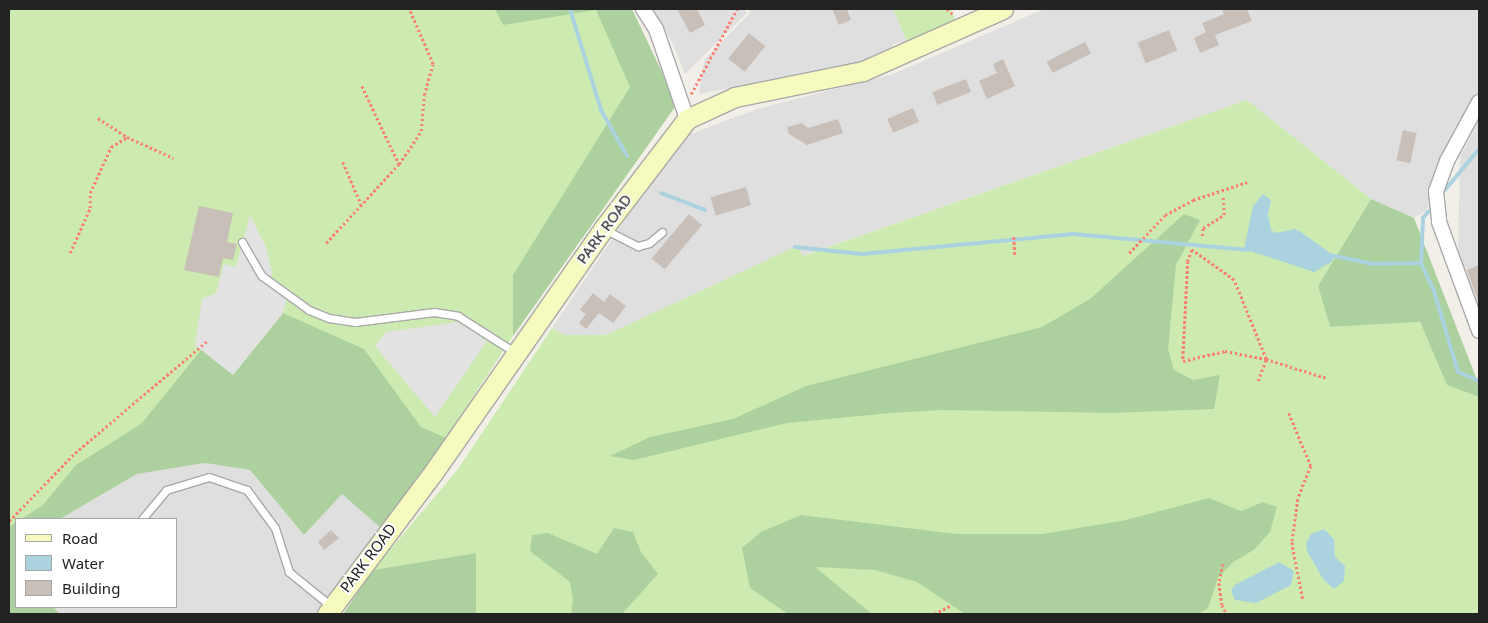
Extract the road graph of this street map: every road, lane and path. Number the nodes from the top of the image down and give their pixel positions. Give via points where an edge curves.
1 (409, 9) edge
2 (643, 9) edge
3 (737, 9) edge
4 (1003, 9) edge
5 (362, 86) dead end
6 (1479, 102) edge
7 (685, 113) junction
8 (98, 118) dead end
9 (126, 137) junction
10 (174, 158) dead end
11 (343, 162) dead end
12 (399, 164) junction
13 (1247, 182) dead end
14 (1223, 197) dead end
15 (361, 204) junction
16 (604, 229) junction
17 (662, 232) dead end
18 (1202, 236) dead end
19 (1014, 238) dead end
20 (242, 242) dead end
21 (326, 242) dead end
22 (70, 253) dead end
23 (1129, 253) dead end
24 (1015, 257) dead end
25 (1479, 331) edge
26 (207, 341) dead end
27 (516, 354) junction
28 (1266, 359) junction
29 (1326, 378) dead end
30 (1258, 380) dead end
31 (1288, 413) dead end
32 (143, 518) edge
33 (9, 521) edge
34 (1223, 564) dead end
35 (1303, 600) dead end
36 (952, 605) dead end
37 (329, 610) edge
38 (934, 614) edge
39 (1227, 614) edge

1 - 12 path via 433,64 424,95 421,131
2 - 7 street via 656,29
3 - 7 path
4 - 7 main road, PARK ROAD via 863,71 735,97
5 - 12 path
6 - 25 street via 1447,161 1436,191 1439,222
7 - 16 main road, PARK ROAD
8 - 9 path
9 - 10 path
9 - 22 path via 111,148 90,193 90,208
11 - 15 path
12 - 15 path
13 - 23 path via 1193,200 1165,215
14 - 18 path via 1224,215 1203,228
15 - 21 path
16 - 17 lane via 638,246
16 - 27 main road, PARK ROAD
19 - 24 path
20 - 27 lane via 262,276 309,310 329,318 355,322 434,312 458,316
26 - 33 path via 74,453
27 - 37 main road, PARK ROAD via 435,470
28 - 28 path via 1225,351 1183,361 1188,261 1192,250 1234,280
28 - 29 path
28 - 30 path
31 - 35 path via 1310,466 1298,499 1292,542
32 - 37 lane via 166,490 209,477 247,490 275,528 289,572
34 - 39 path via 1220,583 1222,605
36 - 38 path

